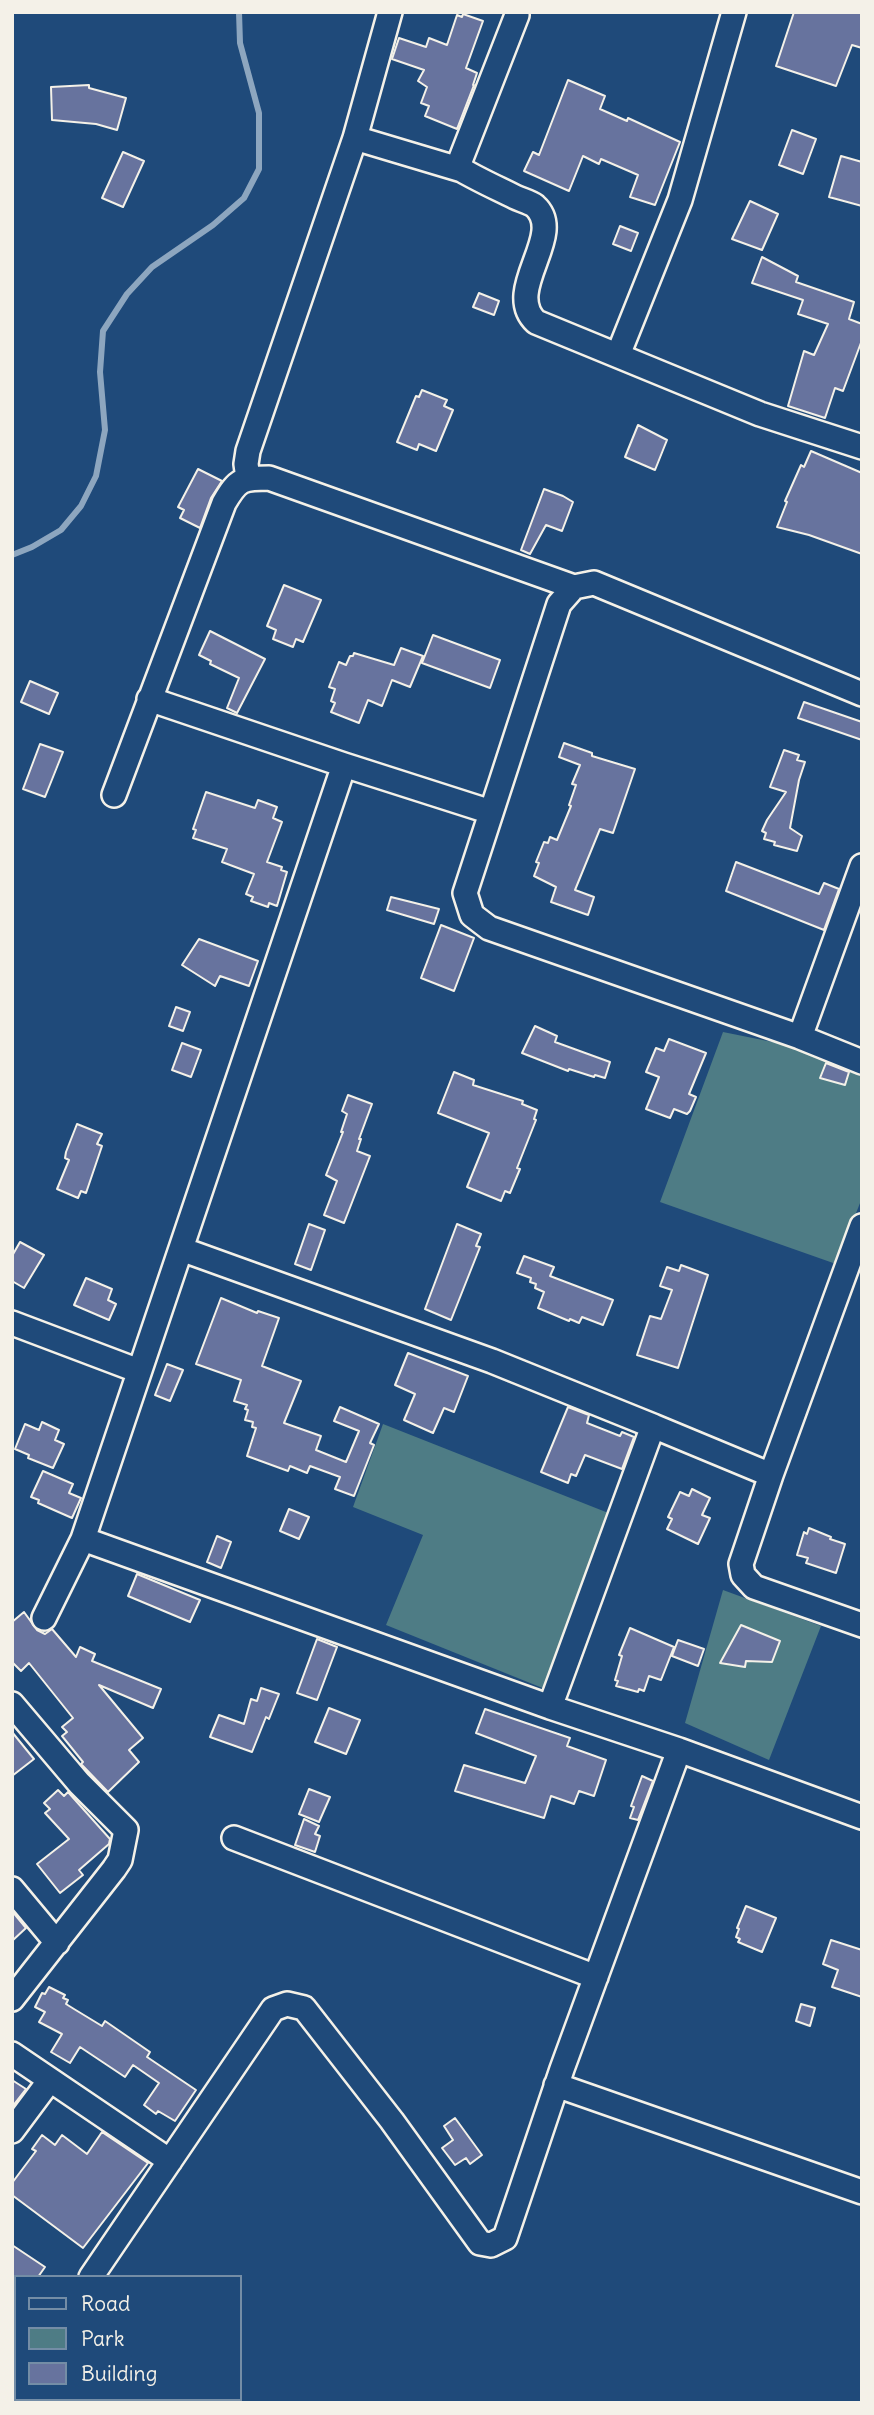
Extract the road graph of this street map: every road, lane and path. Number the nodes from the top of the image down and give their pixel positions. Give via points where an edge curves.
1 (390, 12) edge
2 (734, 12) edge
3 (517, 15) dead end
4 (355, 138) junction
5 (462, 170) junction
6 (618, 355) junction
7 (862, 447) edge
8 (248, 478) junction
9 (573, 587) junction
10 (862, 694) edge
11 (149, 699) junction
12 (344, 765) junction
13 (114, 795) dead end
14 (491, 812) junction
15 (862, 866) edge
16 (800, 1037) junction
17 (862, 1062) edge
18 (862, 1226) edge
19 (181, 1250) junction
20 (12, 1323) edge
21 (139, 1371) junction
22 (653, 1426) junction
23 (771, 1475) junction
24 (83, 1539) junction
25 (44, 1618) dead end
26 (862, 1625) edge
27 (12, 1704) edge
28 (550, 1707) junction
29 (680, 1750) junction
30 (862, 1817) edge
31 (234, 1838) dead end
32 (12, 1889) edge
33 (57, 1943) junction
34 (596, 1978) junction
35 (12, 1999) edge
36 (12, 2054) edge
37 (50, 2080) junction
38 (556, 2085) junction
39 (12, 2131) edge
40 (170, 2161) junction
41 (862, 2192) edge
42 (92, 2275) edge

1 - 4 street
2 - 6 street via 680,200
3 - 5 street via 460,161
4 - 5 street
4 - 8 street via 248,451
5 - 6 street via 534,206 542,217 544,232 524,297 526,313 536,322
6 - 7 street via 760,414
8 - 9 street via 270,478
8 - 11 street via 235,484 223,503
9 - 10 street via 594,583
9 - 14 street via 559,604
11 - 12 street
11 - 13 street
12 - 14 street
12 - 19 street
14 - 16 street via 465,893 472,915 489,928
15 - 16 street
16 - 17 street
18 - 23 street
19 - 21 street
19 - 22 street via 492,1361
20 - 21 street
21 - 24 street
22 - 23 street
22 - 28 street
23 - 26 street via 741,1564 743,1576 754,1587
24 - 25 street
24 - 28 street
27 - 33 street via 126,1830 120,1860
28 - 29 street
29 - 30 street
29 - 34 street
31 - 34 street
32 - 33 street
33 - 35 street
34 - 38 street
36 - 37 street
37 - 39 street
37 - 40 street
38 - 40 street via 505,2238 491,2245 480,2243 304,2008 287,2004 273,2008
38 - 41 street
40 - 42 street

